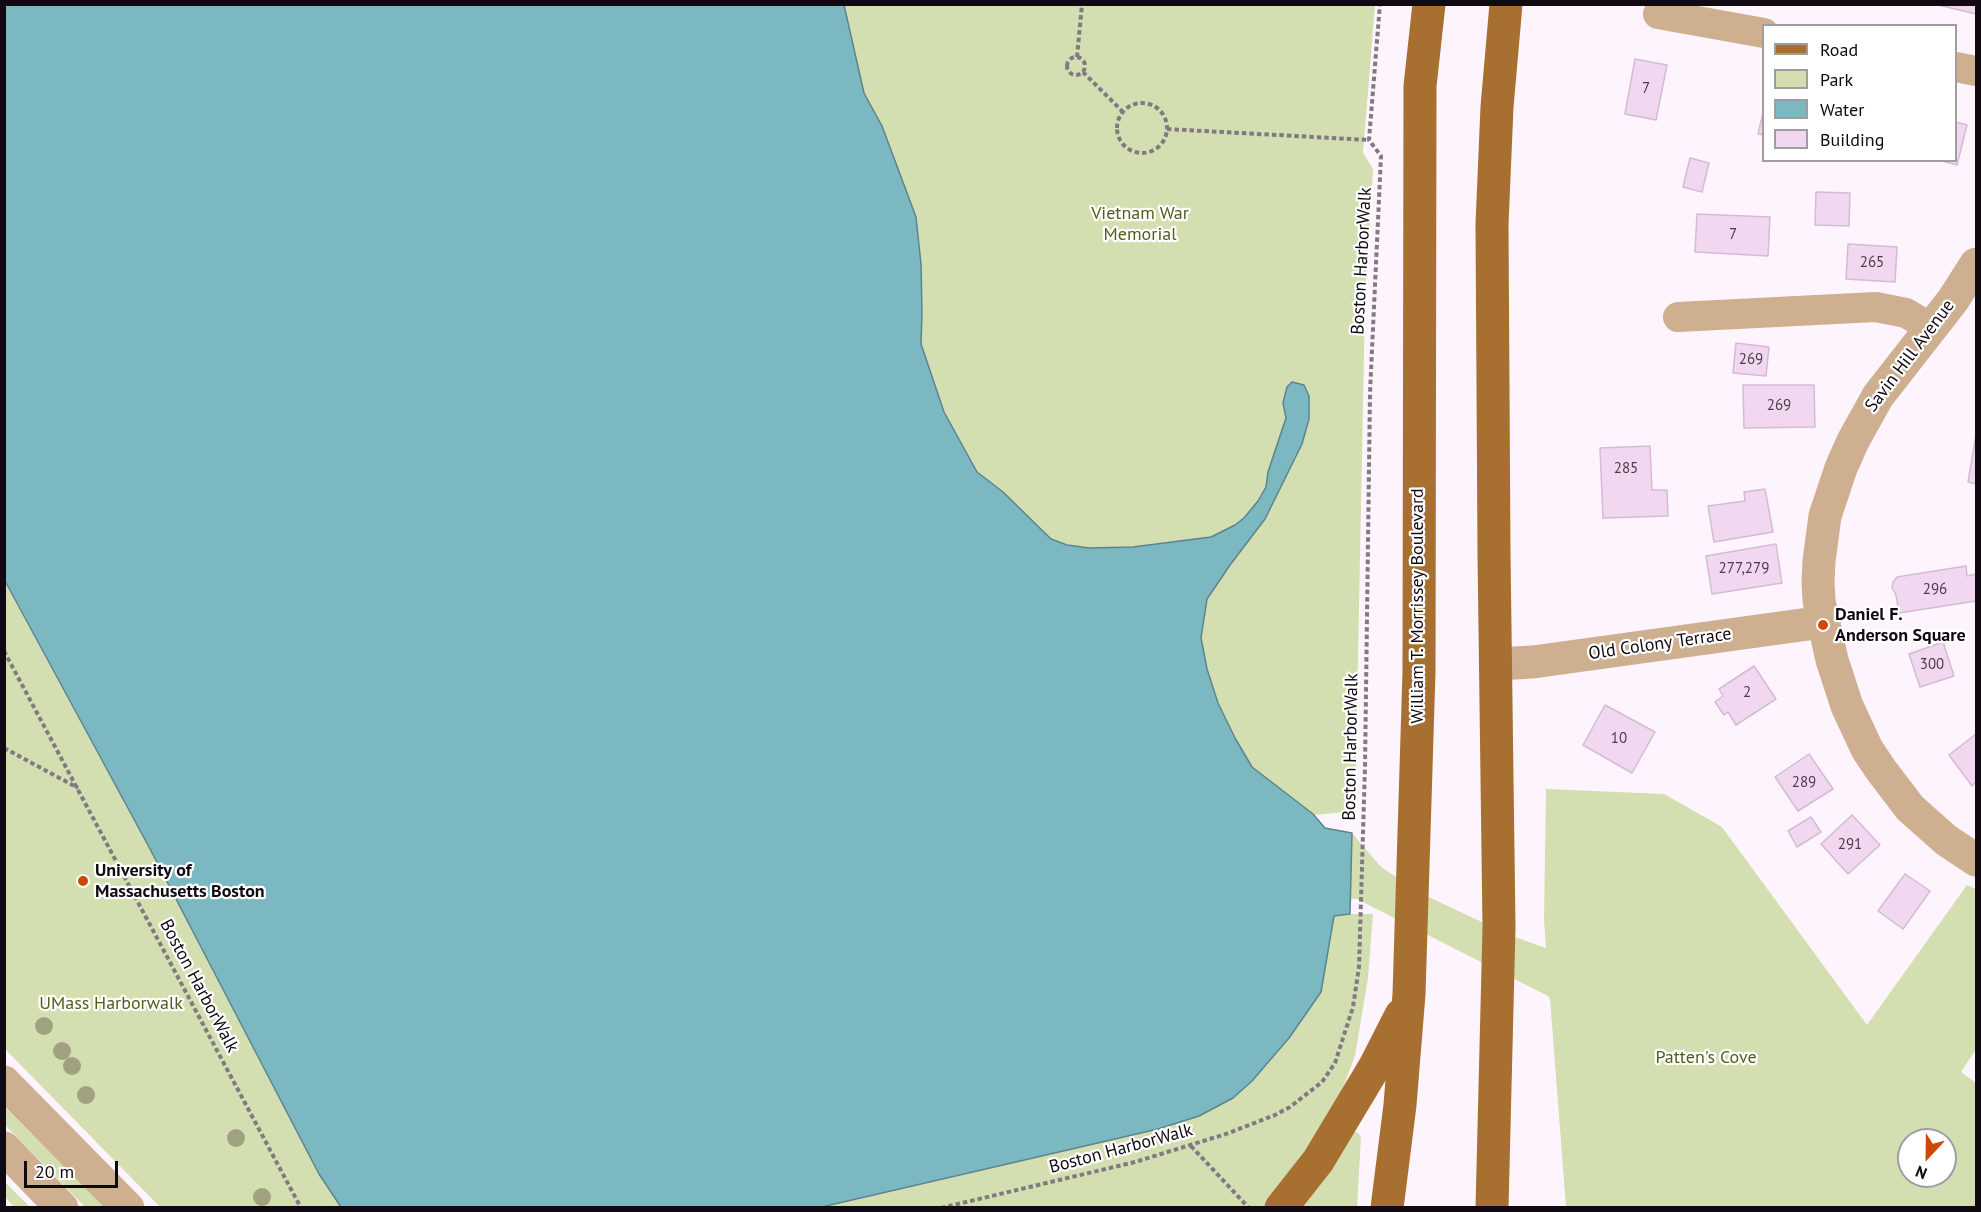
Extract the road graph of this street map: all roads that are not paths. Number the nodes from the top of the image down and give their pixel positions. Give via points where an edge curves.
1 (1429, 4) edge
2 (1506, 4) edge
3 (1658, 14) dead end
4 (1762, 33) edge
5 (1957, 67) edge
6 (1977, 71) edge
7 (1977, 264) edge
8 (1678, 317) dead end
9 (1931, 328) junction
10 (1823, 622) junction
11 (1496, 664) junction
12 (1977, 860) edge
13 (1409, 994) junction
14 (4, 1082) edge
15 (4, 1148) edge
16 (62, 1208) edge
17 (128, 1208) edge
18 (1281, 1208) edge
19 (1388, 1208) edge
20 (1492, 1208) edge

1 - 13 main road, William T. Morrissey Boulevard via 1420,86 1419,672
2 - 11 main road via 1492,224
3 - 4 street
5 - 6 street
7 - 9 street, Savin Hill Avenue
8 - 9 street via 1876,308 1906,313
9 - 10 street, Savin Hill Avenue via 1878,396 1841,468 1825,516 1819,561
10 - 11 street, Old Colony Terrace
10 - 12 street, Savin Hill Avenue via 1847,706 1881,770 1927,825
11 - 20 main road via 1499,927
13 - 18 main road via 1375,1066 1318,1161
13 - 19 main road, William T. Morrissey Boulevard
14 - 17 street
15 - 16 street

